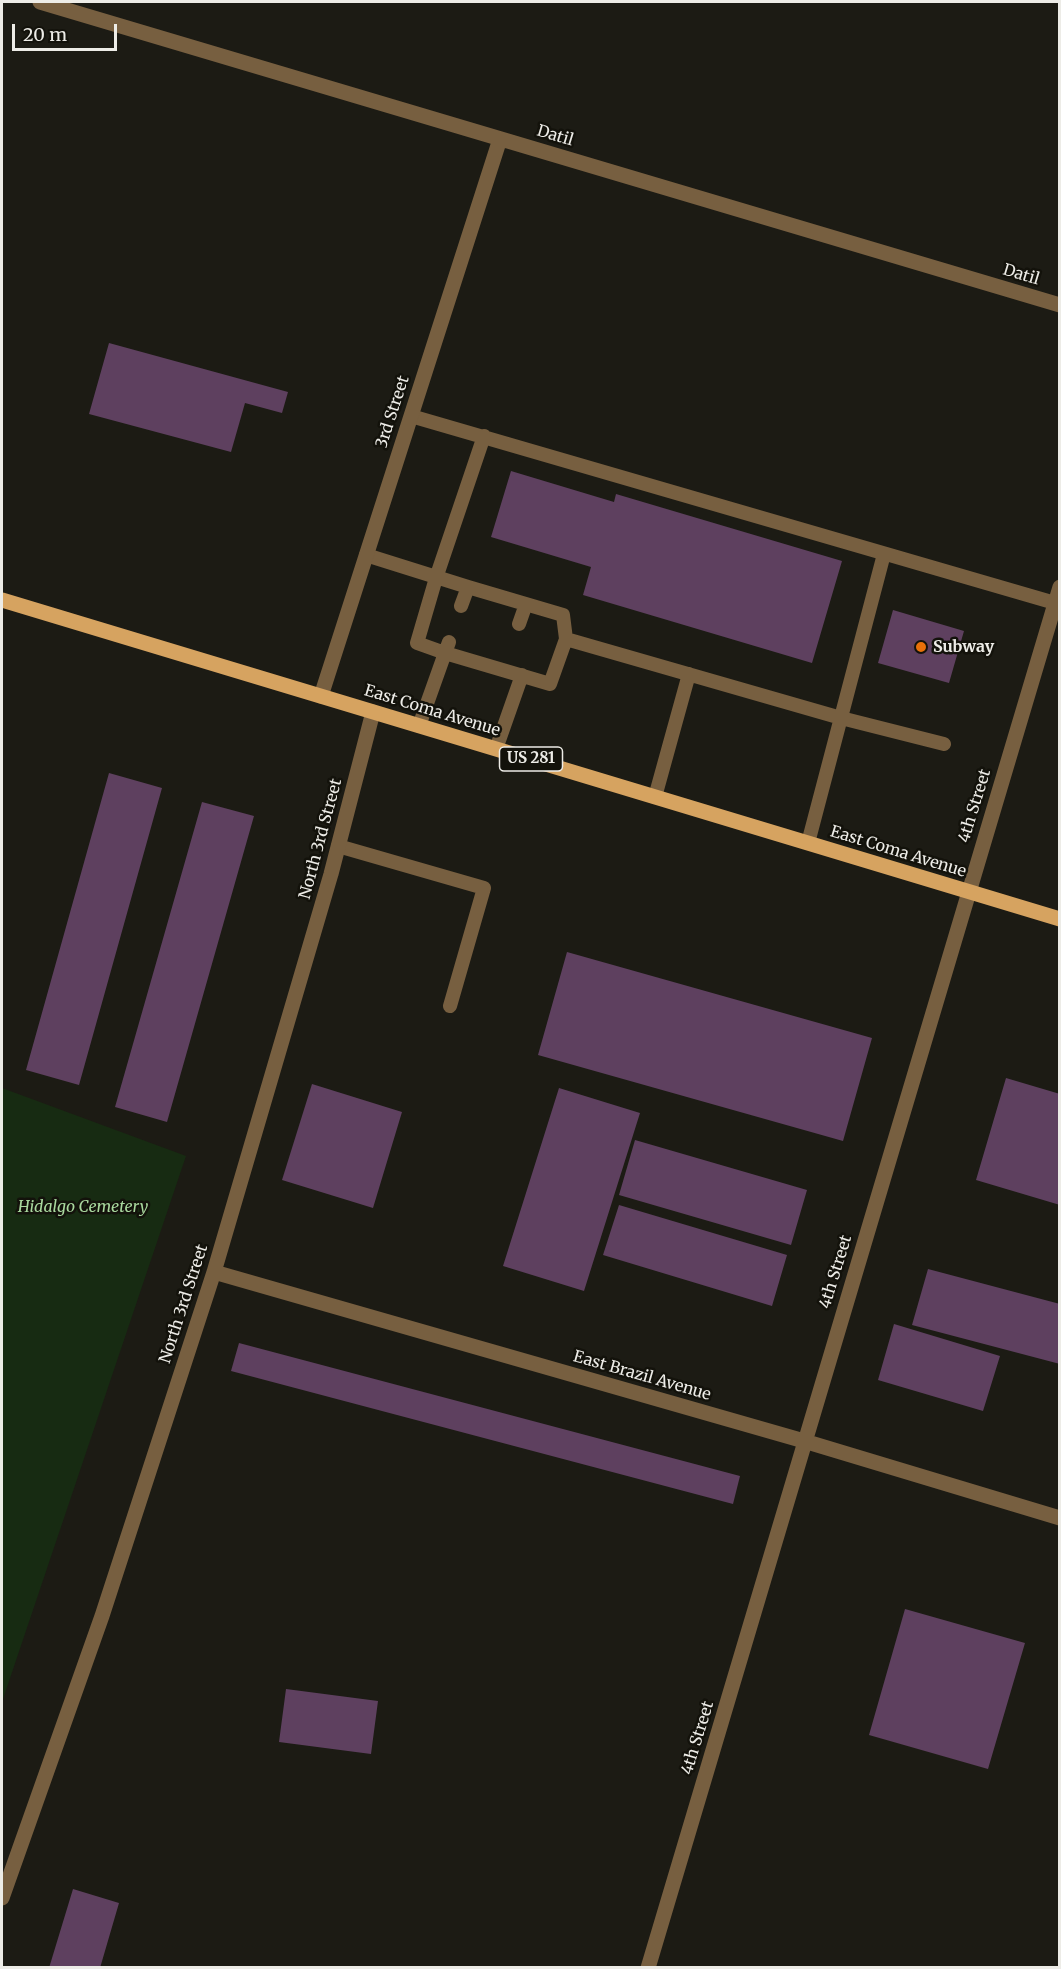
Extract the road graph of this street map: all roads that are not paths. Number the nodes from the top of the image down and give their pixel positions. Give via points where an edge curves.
1 (40, 2) edge
2 (500, 139) junction
3 (1059, 305) edge
4 (411, 416) junction
5 (484, 436) junction
6 (884, 554) junction
7 (366, 555) junction
8 (436, 578) junction
9 (468, 587) junction
10 (1059, 587) edge
11 (2, 600) edge
12 (1055, 603) junction
13 (526, 604) junction
14 (461, 606) dead end
15 (519, 624) dead end
16 (566, 639) junction
17 (447, 647) junction
18 (689, 674) junction
19 (522, 675) junction
20 (321, 696) junction
21 (373, 712) junction
22 (842, 718) junction
23 (418, 726) junction
24 (944, 744) dead end
25 (496, 749) junction
26 (656, 797) junction
27 (808, 843) junction
28 (338, 846) junction
29 (968, 892) junction
30 (1059, 919) edge
31 (450, 1006) dead end
32 (214, 1272) junction
33 (804, 1441) junction
34 (1059, 1518) edge
35 (2, 1898) edge
36 (648, 1968) edge

1 - 2 street, Datil
2 - 3 street, Datil
2 - 4 street, 3rd Street
4 - 5 lane
4 - 7 street, 3rd Street
5 - 6 lane
5 - 8 lane
6 - 12 lane
6 - 22 lane
7 - 8 lane
7 - 20 street, 3rd Street
8 - 9 lane
8 - 17 lane via 417,644
9 - 13 lane
9 - 14 lane
10 - 12 street, 4th Street
11 - 20 main road, East Coma Avenue / US 281
12 - 29 street, 4th Street
13 - 15 lane
13 - 16 lane via 563,615
16 - 18 lane
16 - 19 lane via 550,684
17 - 19 lane
17 - 23 lane
18 - 22 lane
18 - 26 lane
19 - 25 lane
20 - 21 main road, East Coma Avenue / US 281
21 - 23 main road, East Coma Avenue / US 281
21 - 28 street, North 3rd Street
22 - 24 lane
22 - 27 lane
23 - 25 main road, East Coma Avenue / US 281
25 - 26 main road, East Coma Avenue / US 281
26 - 27 main road, East Coma Avenue / US 281
27 - 29 main road, East Coma Avenue / US 281
28 - 31 lane via 484,888
28 - 32 street, North 3rd Street
29 - 30 main road, East Coma Avenue / US 281
29 - 33 street, 4th Street
32 - 33 street, East Brazil Avenue
32 - 35 street, North 3rd Street via 102,1616
33 - 34 street, East Brazil Avenue
33 - 36 street, 4th Street

